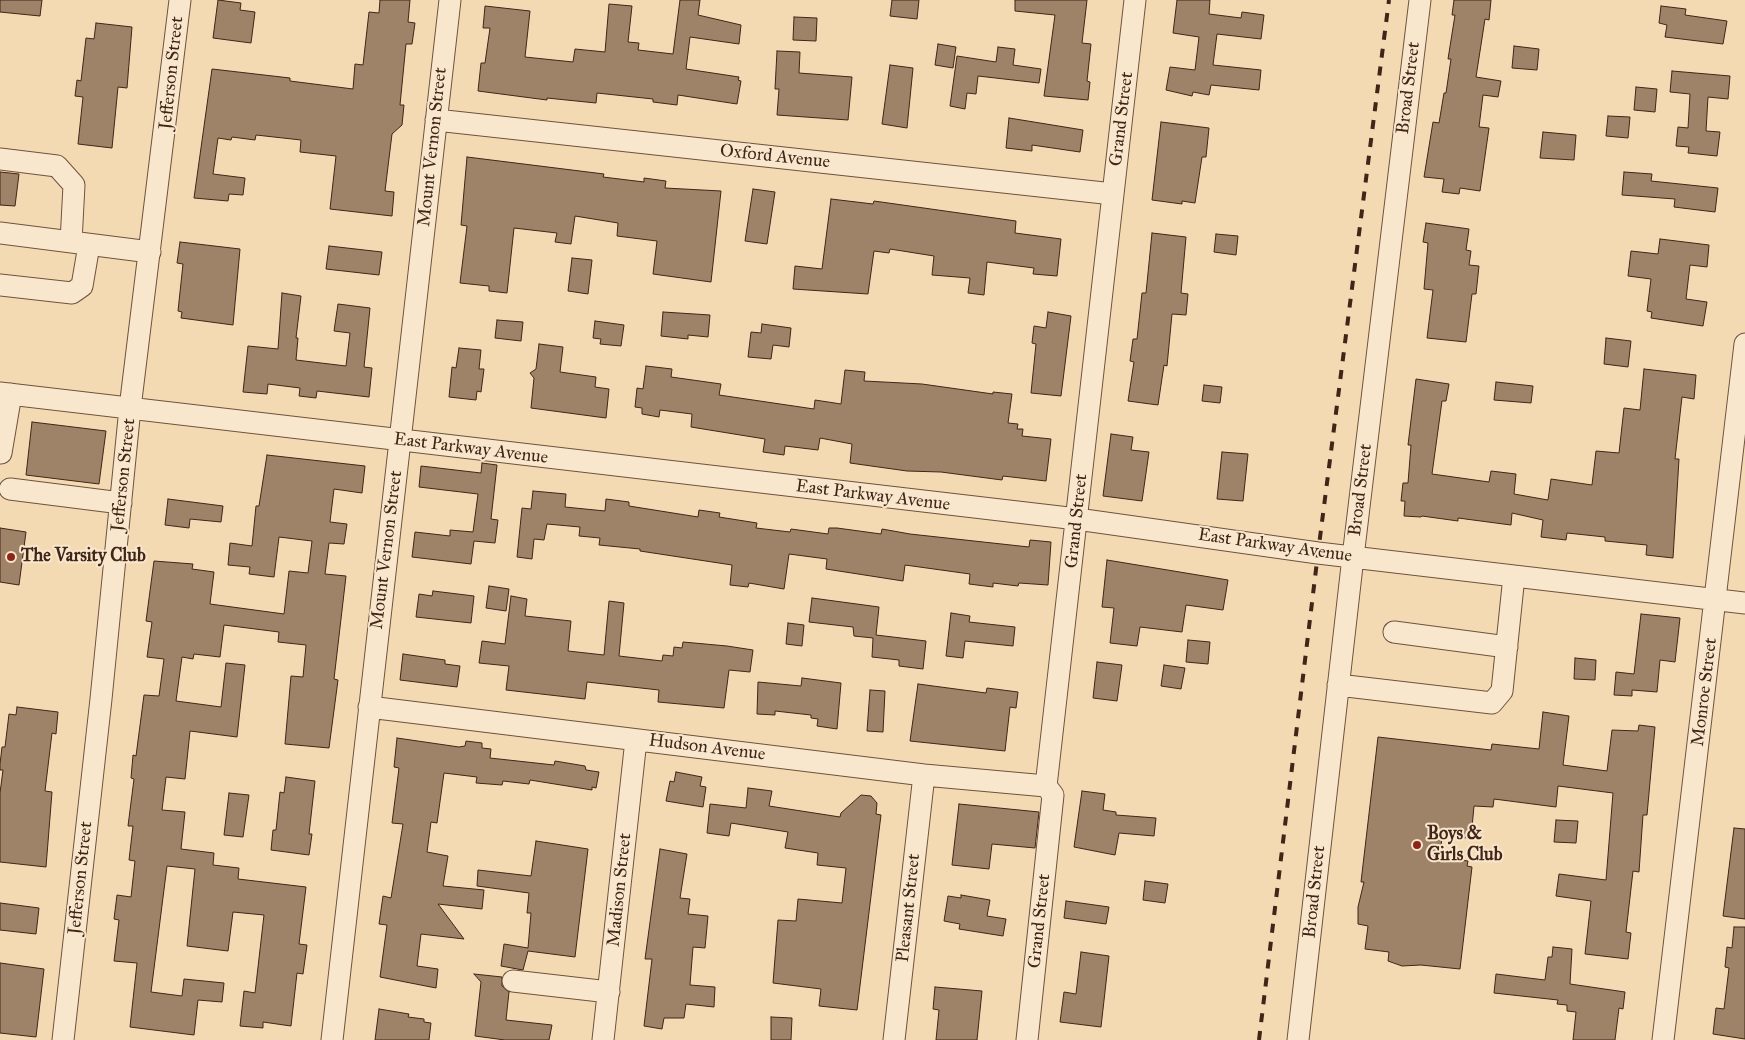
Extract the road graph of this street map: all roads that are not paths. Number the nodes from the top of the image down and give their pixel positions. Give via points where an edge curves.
1 (180, 0) edge
2 (450, 0) edge
3 (1135, 0) edge
4 (1420, 0) edge
5 (436, 120) junction
6 (0, 159) edge
7 (1113, 194) junction
8 (0, 233) edge
9 (80, 243) junction
10 (150, 252) junction
11 (0, 284) edge
12 (1745, 344) edge
13 (5, 393) edge
14 (130, 408) junction
15 (400, 441) junction
16 (1, 453) dead end
17 (10, 489) dead end
18 (121, 503) junction
19 (1077, 519) junction
20 (1353, 557) junction
21 (1514, 576) junction
22 (1715, 600) junction
23 (1745, 603) edge
24 (1394, 632) dead end
25 (1507, 647) junction
26 (1338, 685) junction
27 (368, 707) junction
28 (636, 740) junction
29 (924, 775) junction
30 (1046, 786) junction
31 (513, 981) dead end
32 (609, 992) junction
33 (62, 1040) edge
34 (332, 1040) edge
35 (604, 1040) edge
36 (894, 1040) edge
37 (1027, 1040) edge
38 (1298, 1040) edge
39 (1664, 1040) edge

1 - 10 street, Jefferson Street
2 - 5 street, Mount Vernon Street
3 - 7 street, Grand Street
4 - 20 street, Broad Street
5 - 7 street, Oxford Avenue
5 - 15 street, Mount Vernon Street
6 - 9 street via 57,166 74,185
7 - 19 street, Grand Street
8 - 9 street
9 - 10 street
9 - 11 street via 82,286 72,293
10 - 14 street, Jefferson Street
12 - 22 street, Monroe Street
13 - 14 street, East Parkway Avenue
13 - 16 street
14 - 15 street, East Parkway Avenue
14 - 18 street, Jefferson Street
15 - 19 street, East Parkway Avenue
15 - 27 street, Mount Vernon Street
17 - 18 street
18 - 33 street, Jefferson Street
19 - 20 street, East Parkway Avenue
19 - 30 street, Grand Street
20 - 21 street, East Parkway Avenue
20 - 26 street, Broad Street
21 - 22 street, East Parkway Avenue
21 - 25 street
22 - 23 street, East Parkway Avenue
22 - 39 street, Monroe Street
24 - 25 street
25 - 26 street via 1502,691 1492,703
26 - 38 street, Broad Street
27 - 28 street, Hudson Avenue
27 - 34 street, Mount Vernon Street
28 - 29 street, Hudson Avenue
28 - 32 street, Madison Street
29 - 30 street, Hudson Avenue
29 - 36 street, Pleasant Street
30 - 37 street, Grand Street via 1053,795
31 - 32 street
32 - 35 street, Madison Street

